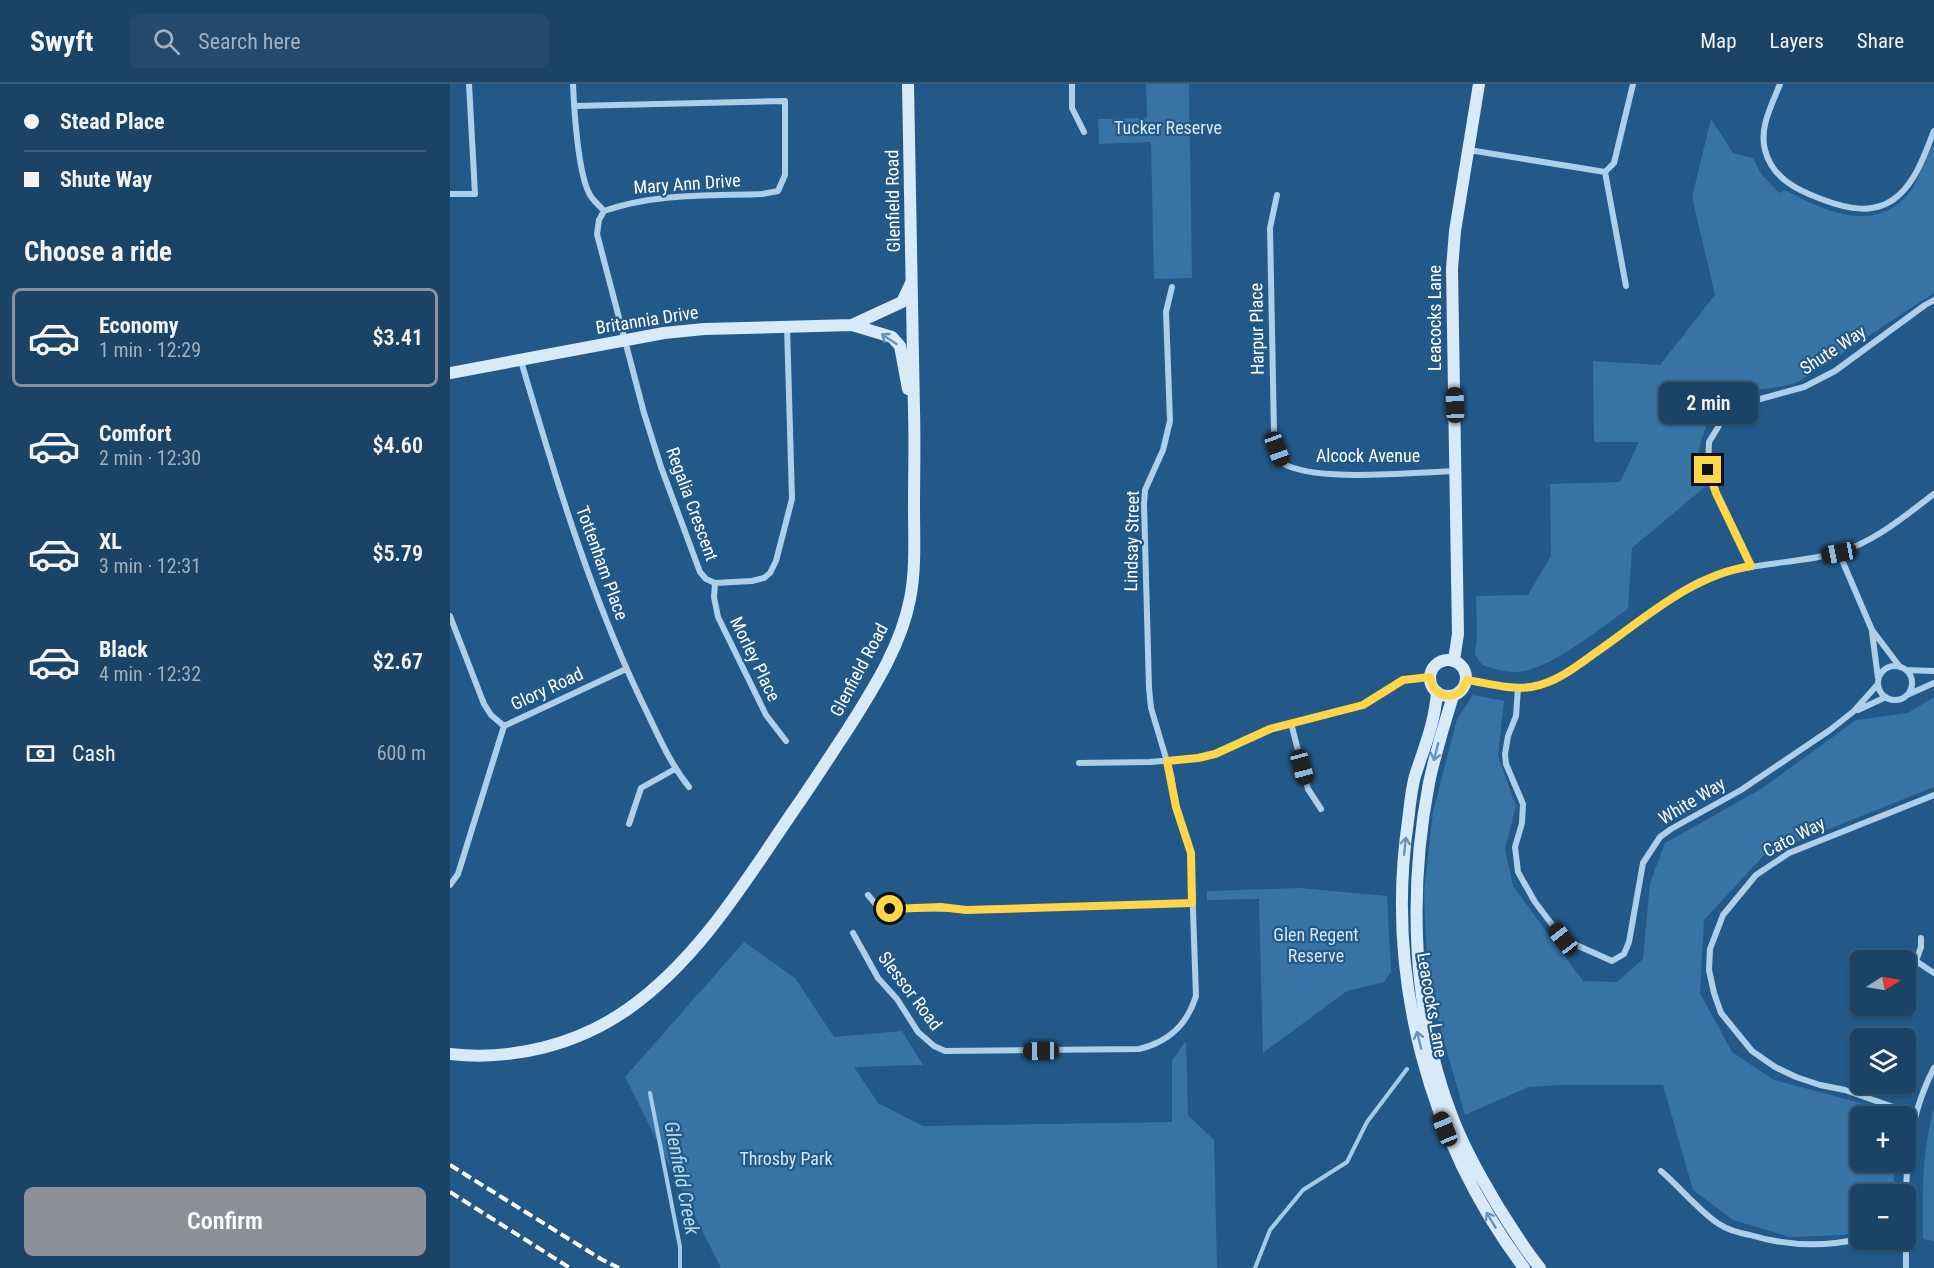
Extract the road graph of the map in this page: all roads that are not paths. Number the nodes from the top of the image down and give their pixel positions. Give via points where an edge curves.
1 (469, 84) edge
2 (573, 84) edge
3 (908, 84) edge
4 (1072, 84) edge
5 (1479, 84) edge
6 (1633, 84) edge
7 (1780, 84) edge
8 (574, 106) junction
9 (1934, 131) edge
10 (1084, 132) dead end
11 (1468, 150) junction
12 (1605, 172) junction
13 (450, 194) edge
14 (1277, 195) dead end
15 (604, 211) junction
16 (913, 280) junction
17 (1626, 286) dead end
18 (1172, 287) dead end
19 (1934, 300) edge
20 (852, 325) junction
21 (787, 326) junction
22 (625, 340) junction
23 (521, 361) junction
24 (450, 373) edge
25 (915, 432) junction
26 (1282, 463) joint
27 (1456, 471) junction
28 (1934, 494) edge
29 (1839, 553) junction
30 (1751, 566) junction
31 (714, 583) junction
32 (450, 616) edge
33 (1872, 630) junction
34 (1454, 660) junction
35 (1903, 668) junction
36 (626, 669) junction
37 (1934, 671) edge
38 (1430, 677) junction
39 (1467, 680) junction
40 (1878, 682) junction
41 (1934, 682) edge
42 (1518, 688) junction
43 (1437, 692) junction
44 (1907, 695) junction
45 (1453, 696) junction
46 (1886, 698) junction
47 (1854, 711) junction
48 (1291, 723) junction
49 (504, 726) junction
50 (786, 741) dead end
51 (1167, 761) junction
52 (1079, 763) dead end
53 (675, 769) junction
54 (689, 787) dead end
55 (1934, 795) edge
56 (1320, 809) dead end
57 (629, 824) dead end
58 (450, 885) edge
59 (868, 895) dead end
60 (1192, 903) junction
61 (853, 933) dead end
62 (1921, 938) dead end
63 (1916, 961) joint
64 (1934, 973) edge
65 (450, 1054) edge
66 (1934, 1068) edge
67 (1892, 1106) edge
68 (1916, 1114) edge
69 (1661, 1171) dead end
70 (1850, 1241) edge
71 (1906, 1250) edge
72 (1524, 1268) edge
73 (1539, 1268) edge
74 (1906, 1268) edge

1 - 13 street via 475,194
2 - 8 street
3 - 16 street, Glenfield Road
4 - 10 street via 1072,108
5 - 11 street, Leacocks Lane
6 - 12 street via 1614,163
7 - 9 street via 1763,136 1772,167 1797,190 1842,207 1863,210 1898,197 1919,168
8 - 15 street via 589,194
8 - 15 street, Mary Ann Drive via 785,101 785,175 778,191 659,198
11 - 12 street
11 - 27 street, Leacocks Lane via 1452,269
12 - 17 street
14 - 26 street, Harpur Place via 1270,228 1272,341 1274,432
15 - 22 street via 597,234
16 - 20 street, Britannia Drive via 902,302
16 - 25 street, Glenfield Road
18 - 51 street, Lindsay Street via 1166,312 1170,421 1163,450 1145,490 1144,504 1149,688
19 - 30 street, Shute Way via 1835,371 1804,387 1742,404 1723,419 1709,442 1708,470
20 - 21 street, Britannia Drive
25 -> 20 street, Britannia Drive via 900,346 892,338
21 - 22 street, Britannia Drive via 704,329
21 - 31 street, Regalia Crescent via 792,499 776,561 764,578
22 - 23 street, Britannia Drive
22 - 31 street, Regalia Crescent via 682,527 700,572
23 - 24 street, Britannia Drive
23 - 36 street, Tottenham Place via 577,544
25 - 65 street, Glenfield Road via 913,568 904,624 862,706 736,895 673,970 628,1009 602,1025 578,1036 516,1053
26 - 27 street, Alcock Avenue via 1303,471 1337,475
27 - 34 street, Leacocks Lane via 1458,634
28 - 29 street via 1889,528
29 - 30 street
29 - 33 street
30 - 42 street via 1688,588 1566,673 1544,684
31 - 50 street, Morley Place via 718,616 766,715
32 - 49 street via 484,704
33 - 35 street
33 - 40 street
34 - 38 street via 1437,664
34 - 39 street via 1464,669
35 - 37 street
35 - 40 street via 1887,668
35 - 44 street via 1912,685
36 - 49 street, Glory Road
36 - 53 street, Tottenham Place
38 - 43 street
38 - 48 street via 1403,680 1363,705
39 - 42 street
39 - 45 street via 1464,688
40 - 46 street
40 - 47 street, White Way
41 - 44 street
42 - 47 street, White Way via 1516,716 1505,754 1522,804 1522,823 1515,847 1518,872 1563,939 1612,961 1624,954 1629,942 1643,863 1660,837 1741,790
43 - 45 street
72 -> 43 street, Leacocks Lane via 1477,1197 1451,1143 1430,1086 1407,990 1402,870 1415,778 1436,713
44 - 46 street via 1897,700
45 -> 73 street, Leacocks Lane via 1429,783 1422,828 1416,918 1420,986 1436,1066 1452,1118 1489,1192
46 - 47 street, White Way
48 - 51 street via 1215,754
48 - 56 street via 1308,789
49 - 58 street, Glory Road via 458,874
51 - 52 street
51 - 60 street, Slessor Road via 1191,853
53 - 54 street, Tottenham Place
53 - 57 street via 641,788
55 - 67 street, Cato Way via 1789,853 1756,875 1723,915 1710,949 1709,970 1721,1013 1752,1051 1797,1077
59 - 60 street via 878,907 890,909
60 - 61 street, Slessor Road via 1196,996 1191,1010 1176,1031 1139,1049 945,1051 918,1032 878,978
62 - 63 street
63 - 64 street
66 - 68 street
69 - 70 street via 1707,1215 1731,1230 1795,1244
71 - 74 street

